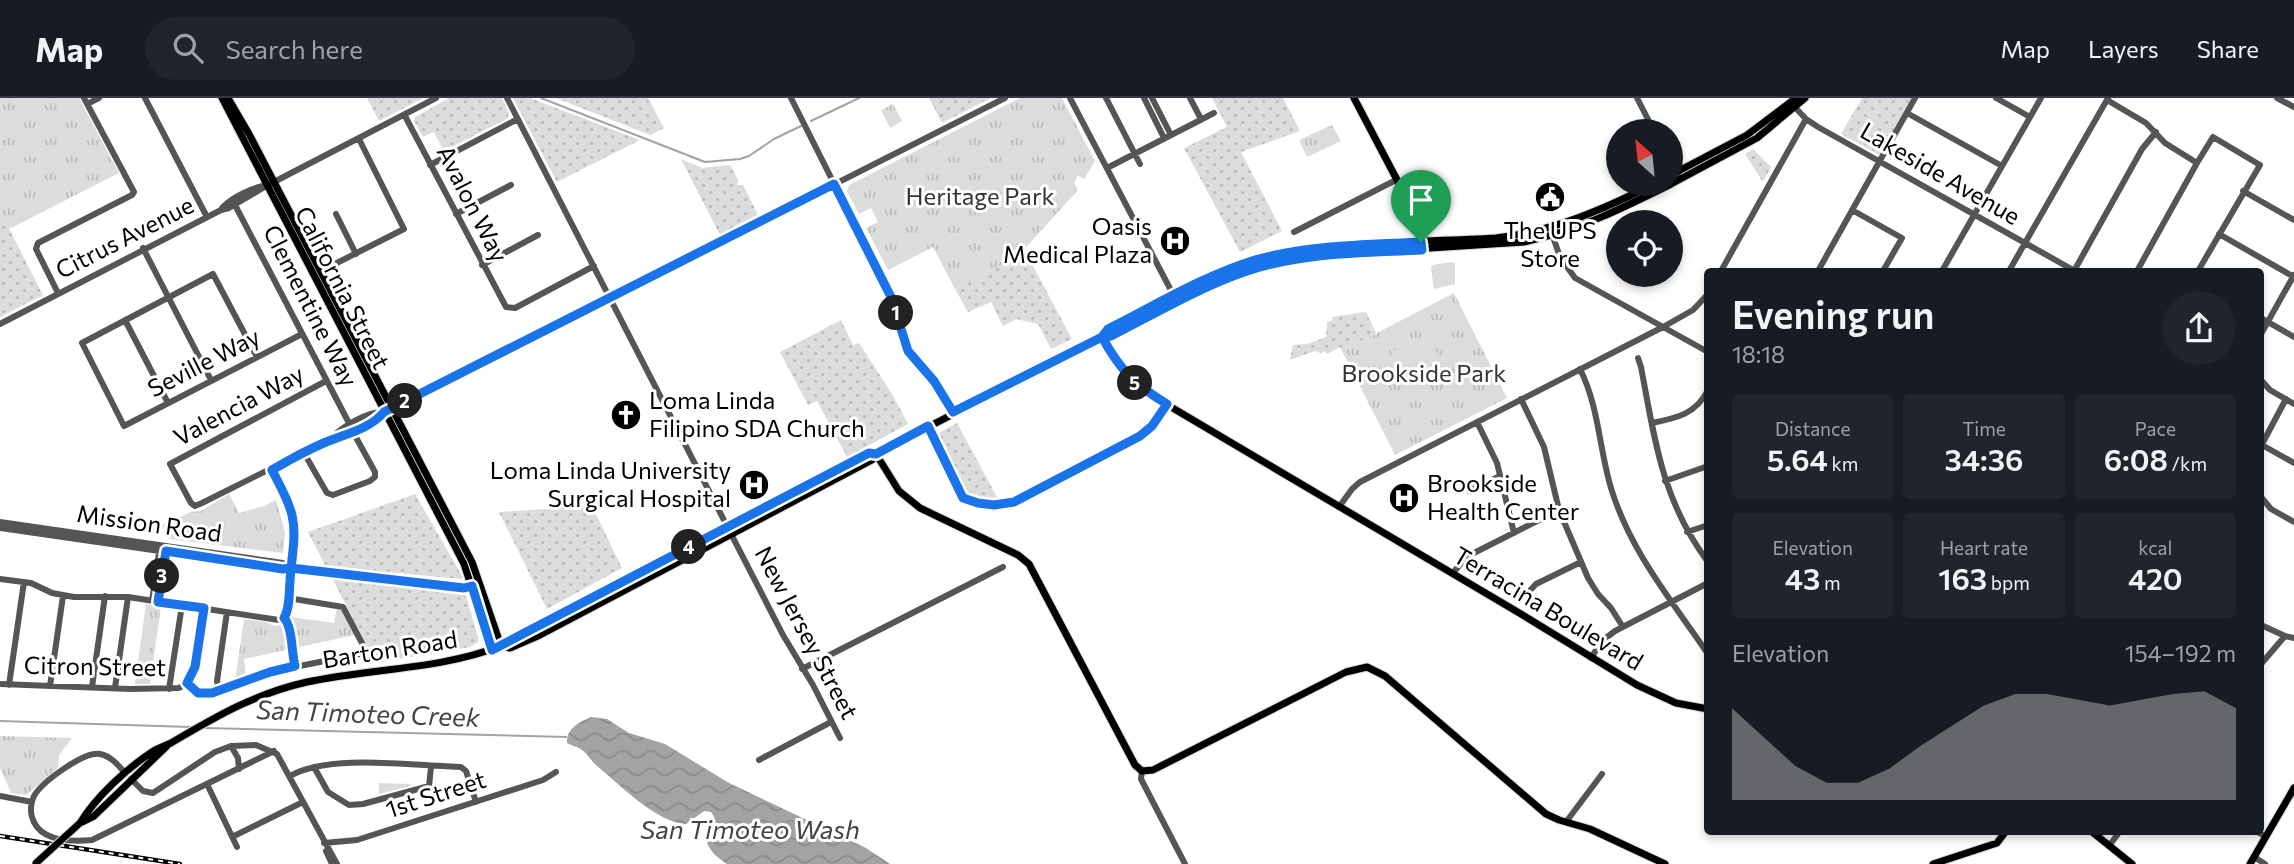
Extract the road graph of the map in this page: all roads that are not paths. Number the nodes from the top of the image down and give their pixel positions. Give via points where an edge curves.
1 (99, 98) edge
2 (145, 98) edge
3 (222, 98) edge
4 (228, 98) edge
5 (436, 98) edge
6 (507, 98) edge
7 (791, 98) edge
8 (1005, 98) edge
9 (1070, 98) edge
10 (1106, 98) edge
11 (1144, 98) edge
12 (1152, 98) edge
13 (1190, 98) edge
14 (1354, 98) edge
15 (1637, 98) edge
16 (1805, 98) edge
17 (1915, 98) edge
18 (1996, 98) edge
19 (2041, 98) edge
20 (2277, 98) edge
21 (2107, 99) edge
22 (85, 101) edge
23 (1794, 103) edge
24 (2294, 107) edge
25 (1782, 109) junction
26 (1214, 113) dead end
27 (1908, 113) junction
28 (405, 116) junction
29 (2030, 117) junction
30 (518, 119) junction
31 (1201, 119) junction
32 (1648, 119) edge
33 (1806, 119) junction
34 (1772, 127) junction
35 (2156, 132) junction
36 (1747, 135) junction
37 (1167, 137) junction
38 (1757, 138) junction
39 (359, 139) junction
40 (1134, 153) junction
41 (1880, 162) junction
42 (2197, 163) junction
43 (430, 164) junction
44 (1140, 164) dead end
45 (2002, 166) junction
46 (1107, 168) junction
47 (1684, 171) edge
48 (1684, 172) edge
49 (1396, 180) junction
50 (271, 184) junction
51 (834, 184) junction
52 (511, 185) dead end
53 (2243, 191) junction
54 (1630, 196) edge
55 (1647, 196) edge
56 (236, 205) junction
57 (221, 209) junction
58 (1852, 210) junction
59 (336, 214) dead end
60 (456, 214) junction
61 (1974, 215) junction
62 (207, 217) junction
63 (2294, 220) edge
64 (1294, 232) dead end
65 (1552, 232) junction
66 (2219, 234) junction
67 (538, 235) dead end
68 (2024, 244) junction
69 (1421, 246) junction
70 (143, 248) junction
71 (356, 254) junction
72 (482, 265) junction
73 (594, 266) junction
74 (1723, 268) edge
75 (1820, 268) edge
76 (1885, 268) edge
77 (1944, 268) edge
78 (2011, 268) edge
79 (2068, 268) edge
80 (2076, 268) edge
81 (2139, 268) edge
82 (2200, 268) edge
83 (321, 271) junction
84 (2294, 276) edge
85 (58, 293) junction
86 (168, 297) junction
87 (610, 297) junction
88 (1704, 298) edge
89 (1175, 299) junction
90 (125, 320) junction
91 (2264, 320) edge
92 (2268, 322) junction
93 (0, 324) edge
94 (1662, 327) junction
95 (2264, 329) edge
96 (302, 334) junction
97 (1102, 337) junction
98 (2294, 337) edge
99 (1704, 350) edge
100 (257, 357) junction
101 (1638, 358) dead end
102 (1580, 369) junction
103 (212, 380) junction
104 (326, 382) junction
105 (2264, 383) edge
106 (1704, 397) edge
107 (1521, 400) junction
108 (2286, 400) junction
109 (168, 403) junction
110 (1167, 404) junction
111 (2294, 404) edge
112 (388, 410) junction
113 (953, 412) junction
114 (1477, 422) junction
115 (1652, 423) junction
116 (928, 426) junction
117 (352, 428) junction
118 (2264, 440) edge
119 (2264, 447) edge
120 (304, 453) junction
121 (876, 454) junction
122 (2294, 463) edge
123 (1704, 467) edge
124 (272, 470) junction
125 (1500, 476) junction
126 (1665, 481) junction
127 (1469, 492) dead end
128 (2264, 501) edge
129 (1339, 507) junction
130 (1559, 510) junction
131 (0, 522) edge
132 (2294, 522) edge
133 (1704, 526) edge
134 (0, 528) edge
135 (730, 529) junction
136 (1687, 532) junction
137 (1514, 533) junction
138 (456, 540) junction
139 (163, 548) junction
140 (1704, 556) edge
141 (1581, 562) junction
142 (1003, 567) dead end
143 (291, 568) junction
144 (1453, 573) junction
145 (0, 579) edge
146 (24, 582) junction
147 (1704, 585) edge
148 (472, 586) junction
149 (63, 596) junction
150 (105, 596) junction
151 (128, 597) junction
152 (288, 598) junction
153 (1523, 598) dead end
154 (1672, 601) junction
155 (155, 602) junction
156 (182, 605) junction
157 (204, 608) junction
158 (227, 611) junction
159 (284, 618) junction
160 (2264, 626) edge
161 (1623, 627) junction
162 (2285, 636) junction
163 (2294, 638) edge
164 (501, 646) junction
165 (1704, 648) edge
166 (492, 650) junction
167 (1591, 658) junction
168 (2264, 660) edge
169 (295, 666) junction
170 (802, 669) junction
171 (187, 683) junction
172 (0, 684) edge
173 (9, 685) junction
174 (50, 686) junction
175 (92, 687) junction
176 (115, 688) junction
177 (169, 689) junction
178 (219, 690) junction
179 (1704, 708) edge
180 (831, 722) junction
181 (840, 738) dead end
182 (231, 746) junction
183 (274, 751) junction
184 (760, 760) dead end
185 (314, 767) junction
186 (431, 767) junction
187 (239, 769) junction
188 (1142, 771) junction
189 (556, 772) dead end
190 (1602, 774) dead end
191 (128, 776) junction
192 (290, 776) junction
193 (207, 784) junction
194 (2294, 788) edge
195 (0, 796) edge
196 (32, 802) junction
197 (303, 802) junction
198 (475, 802) junction
199 (1566, 822) junction
200 (2265, 833) edge
201 (2003, 835) edge
202 (2096, 835) edge
203 (2117, 835) edge
204 (232, 837) junction
205 (324, 843) junction
206 (2109, 846) junction
207 (237, 847) dead end
208 (2252, 861) edge
209 (36, 864) edge
210 (335, 864) edge
211 (1185, 864) edge
212 (1665, 864) edge
213 (1934, 864) edge
214 (2132, 864) edge
215 (2264, 864) edge

1 - 22 street
2 - 62 street
3 - 50 main road, California Street
4 - 50 main road, California Street
5 - 28 street, Citrus Avenue
6 - 30 street, New Jersey Street
7 - 51 street
8 - 51 street
9 - 46 street
10 - 40 street
11 - 37 street
12 - 37 street
13 - 31 street
14 - 49 main road
15 - 32 street
16 - 23 main road, Barton Road
17 - 27 street
18 - 29 street
19 - 29 street
20 - 24 street
21 - 35 street
21 - 68 street
22 - 85 street via 134,192 37,245
23 - 25 main road, Barton Road
23 - 33 street, Lakeside Avenue
23 - 34 main road, Barton Road
25 - 34 main road
25 - 36 main road, Barton Road
26 - 31 street
27 - 41 street
27 - 45 street
28 - 39 street, Citrus Avenue
28 - 43 street, Avalon Way
29 - 45 street
30 - 43 street
30 - 73 street, New Jersey Street
31 - 37 street
33 - 41 street, Lakeside Avenue
33 - 74 street
34 - 38 main road, Barton Road
35 - 42 street
35 - 80 street
36 - 38 main road
36 - 47 main road, Barton Road
37 - 40 street
38 - 48 main road, Barton Road
39 - 50 street, Citrus Avenue
39 - 71 street via 404,229
40 - 44 street
40 - 46 street
41 - 58 street
41 - 61 street, Lakeside Avenue
42 - 53 street via 2213,137 2260,165
42 - 81 street
43 - 60 street, Avalon Way
45 - 61 street
46 - 89 street
49 - 64 street
49 - 69 main road via 1418,220
50 - 56 street, Citrus Avenue
50 - 57 street, Citrus Avenue
50 - 83 main road, California Street
50 - 112 main road, California Street
51 - 87 street
51 - 113 street via 891,297 908,351
52 - 60 street
53 - 63 street
53 - 66 street
54 - 65 main road, Barton Road
55 - 65 main road, Barton Road via 1595,222
56 - 57 street, Citrus Avenue
56 - 96 street, Clementine Way
57 - 62 street, Citrus Avenue
58 - 75 street
58 - 76 street via 1902,238
59 - 71 street
60 - 72 street, Avalon Way
61 - 68 street, Lakeside Avenue
61 - 77 street
62 - 70 street, Citrus Avenue
65 - 69 main road, Barton Road via 1510,244
65 - 94 street via 1560,257 1575,278
66 - 82 street
66 - 84 street
67 - 72 street
68 - 78 street
68 - 79 street, Lakeside Avenue
69 - 89 main road, Barton Road via 1256,264 1218,274
70 - 85 street, Citrus Avenue
70 - 86 street
71 - 83 street
72 - 73 street, Avalon Way via 508,309
73 - 87 street, New Jersey Street
83 - 112 main road, California Street
84 - 92 street
85 - 93 street, Citrus Avenue
86 - 90 street
86 - 100 street via 213,274
86 - 103 street
87 - 112 street
87 - 135 street, New Jersey Street
88 - 94 street
89 - 97 main road, Barton Road
90 - 109 street
90 - 109 street, Seville Way via 82,343 124,426
91 - 92 street
92 - 95 street
92 - 98 street
94 - 99 street
94 - 102 street
96 - 100 street, Seville Way
96 - 104 street, Clementine Way
97 - 110 main road, Terracina Boulevard via 1125,374
97 - 113 main road, Barton Road
100 - 103 street, Seville Way
101 - 115 street
102 - 107 street
102 - 154 street via 1594,403 1617,505 1642,559
103 - 109 street, Seville Way
104 - 117 street, Clementine Way
104 - 124 street, Valencia Way via 170,464 195,506
105 - 108 street
106 - 115 street via 1691,412
107 - 114 street
107 - 130 street via 1544,447
108 - 111 street
108 - 118 street
110 - 116 street via 1140,436 1004,505 963,498
110 - 129 main road, Terracina Boulevard
112 - 117 street via 376,412
112 - 138 main road, California Street
113 - 116 main road, Barton Road
114 - 125 street
114 - 129 street via 1360,482
115 - 126 street
116 - 121 main road, Barton Road
117 - 120 street via 338,431
117 - 120 street, Clementine Way via 375,477 327,494
119 - 122 street
120 - 124 street
121 - 135 main road, Barton Road via 869,453
121 - 188 main road via 899,491 920,508 1029,564
123 - 126 street
124 - 143 street via 292,513
125 - 127 street
125 - 137 street
126 - 136 street
128 - 132 street
129 - 144 main road, Terracina Boulevard
130 - 137 street
130 - 141 street
131 - 139 street, Mission Road
133 - 136 street
134 - 139 street, Mission Road
135 - 164 main road, Barton Road via 540,635 510,648
135 - 170 street, New Jersey Street
136 - 140 street
137 - 144 street via 1466,557
138 - 148 main road, California Street
138 - 164 main road, California Street via 477,572
139 - 143 street, Mission Road
139 - 155 street
141 - 153 street via 1536,584
141 - 161 street via 1592,586
142 - 170 street
143 - 148 street, Mission Road
143 - 152 street
144 - 167 main road, Terracina Boulevard
145 - 146 street
146 - 149 street
146 - 173 street
147 - 154 street
148 - 166 main road, California Street
149 - 150 street
149 - 174 street
150 - 151 street
150 - 175 street
151 - 155 street
151 - 176 street
152 - 159 street
152 - 169 street via 343,607 364,650
154 - 161 street
154 - 165 street
155 - 156 street
156 - 157 street
156 - 177 street
157 - 158 street
157 - 171 street via 195,667
158 - 159 street
158 - 178 street
159 - 169 street
160 - 162 street
161 - 167 street via 1606,636
162 - 163 street
162 - 168 street
164 - 166 main road, Barton Road
166 - 191 main road, Barton Road via 450,662 295,685 260,696 153,751
167 - 179 main road, Terracina Boulevard via 1676,703
169 - 178 street
170 - 180 street, New Jersey Street
171 - 177 street, Citron Street
171 - 178 street via 201,694
172 - 173 street, Citron Street
173 - 174 street, Citron Street
174 - 175 street, Citron Street
175 - 176 street, Citron Street
176 - 177 street, Citron Street
180 - 181 street, New Jersey Street
180 - 184 street
182 - 183 street
182 - 187 street
182 - 191 street via 153,793
183 - 187 street
183 - 192 street
185 - 186 street
185 - 186 street via 328,792 356,806 429,786
185 - 192 street
186 - 198 street via 463,769
187 - 193 street
188 - 199 main road via 1153,770 1346,672 1367,667 1385,676 1546,814
188 - 211 street via 1141,779
189 - 198 street, 1st Street
190 - 199 street
191 - 196 street via 110,758 88,755 40,789
191 - 209 main road, Barton Road, bridge
192 - 197 street
193 - 196 street via 84,841 46,835 33,821
193 - 204 street
194 - 200 main road
195 - 196 street
197 - 204 street
197 - 205 street
198 - 205 street, 1st Street via 357,840
199 - 212 main road
200 - 208 main road
201 - 213 main road via 1997,843
202 - 206 main road
203 - 206 street
204 - 207 street
205 - 210 street
206 - 214 main road
208 - 215 street

